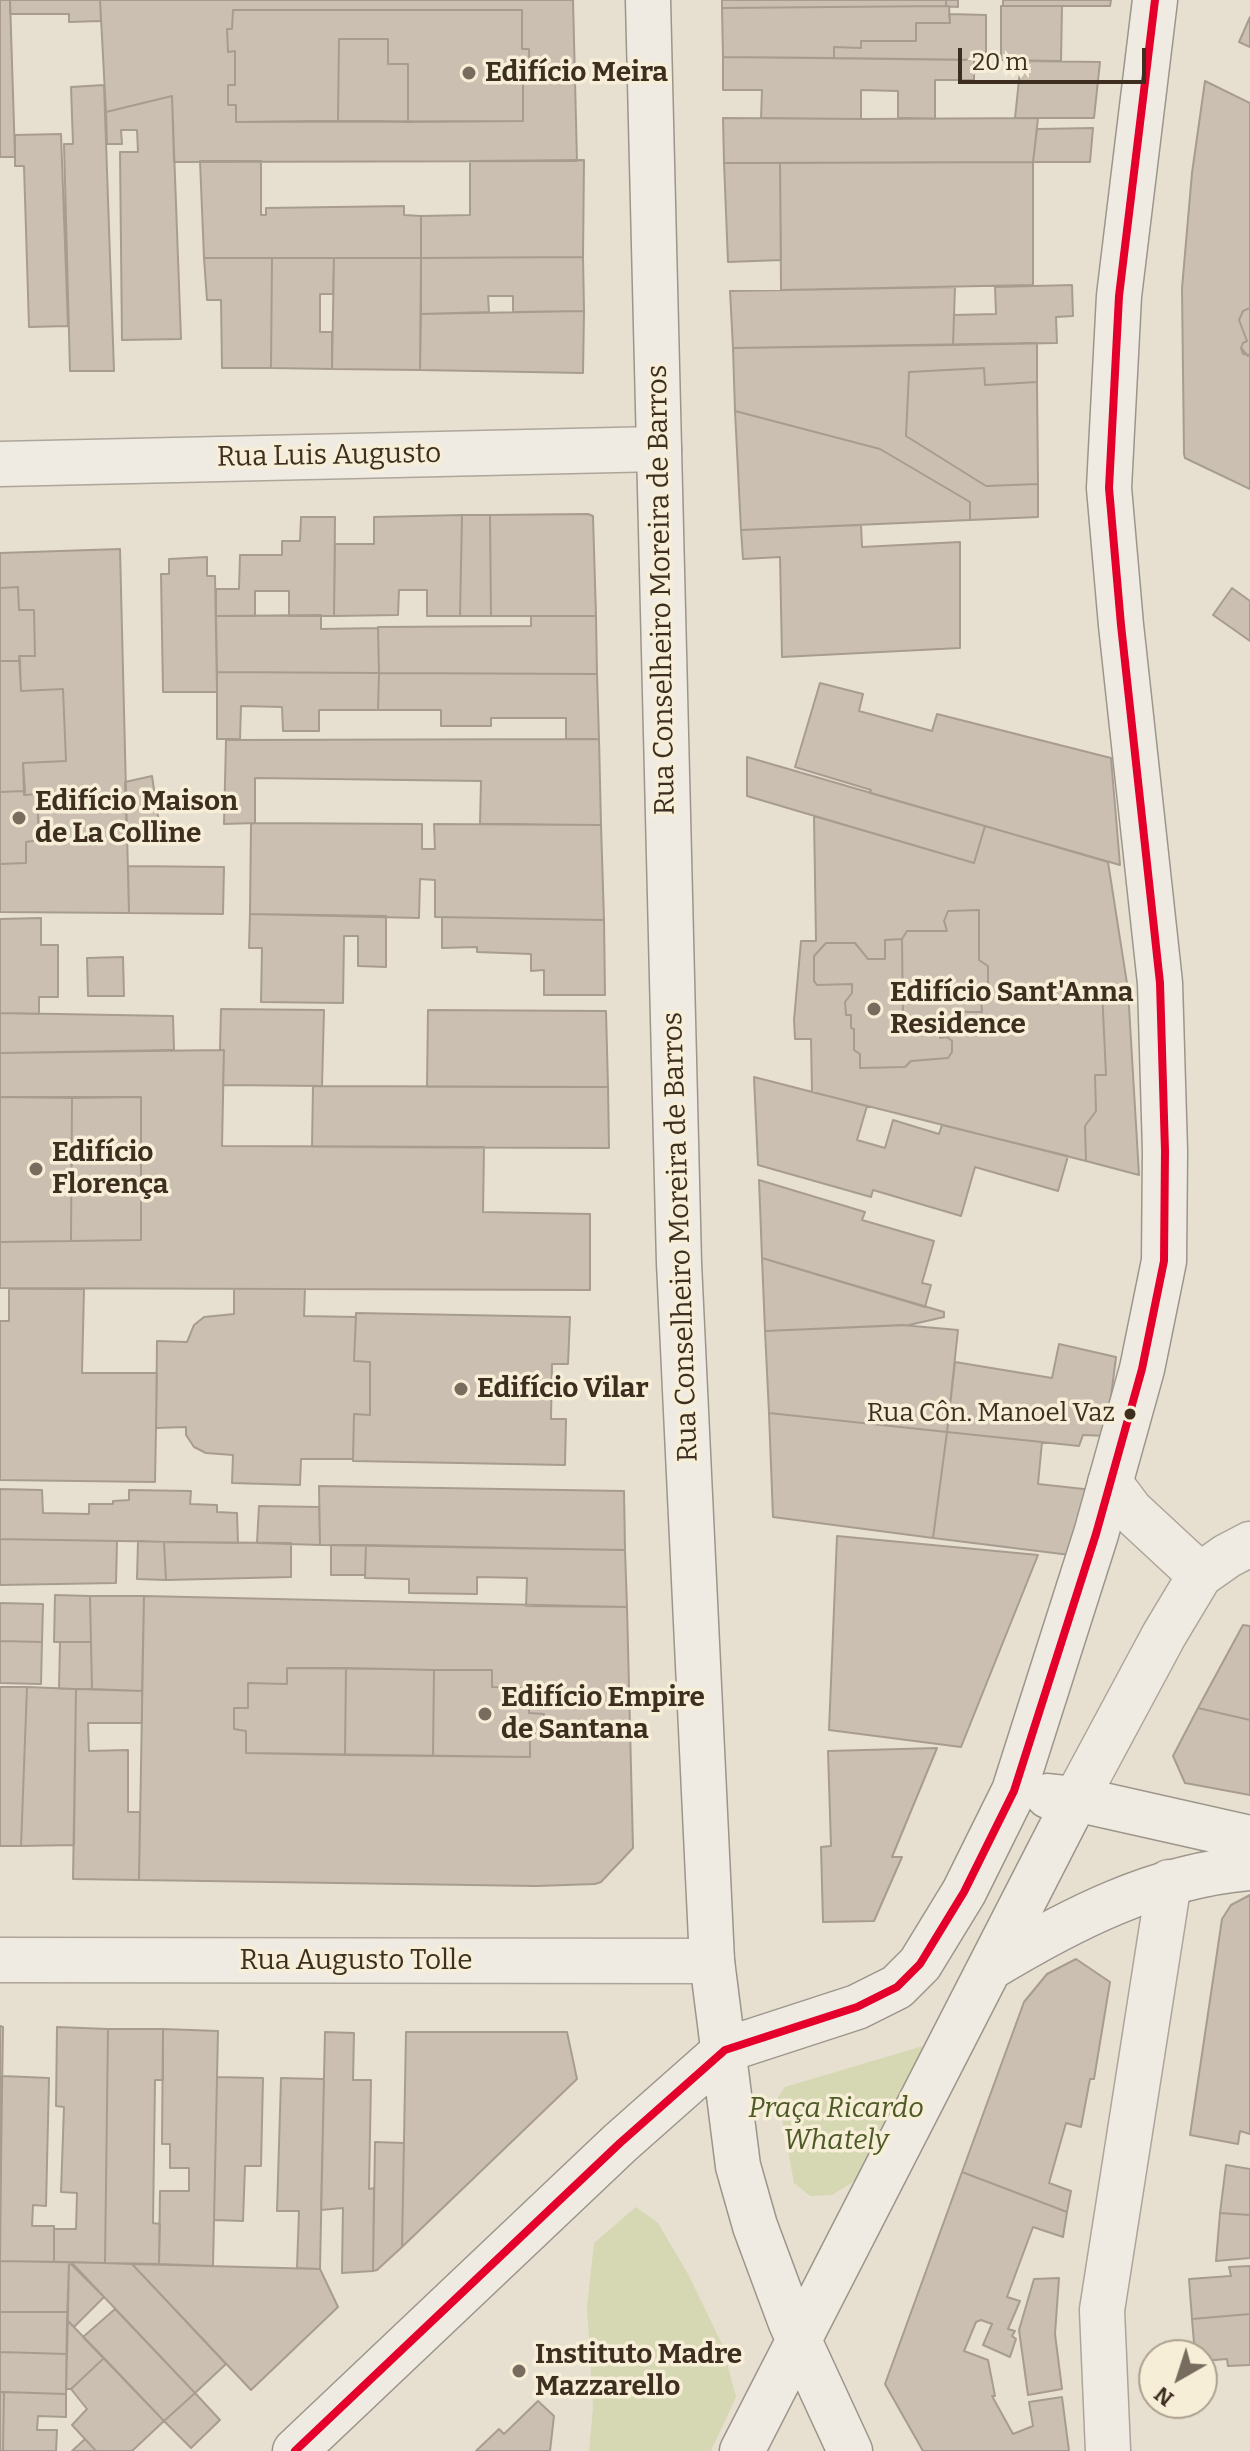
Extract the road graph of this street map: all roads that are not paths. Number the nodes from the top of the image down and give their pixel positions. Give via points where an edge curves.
1 (648, 0) edge
2 (1155, 0) edge
3 (659, 449) junction
4 (0, 464) edge
5 (1110, 1483) junction
6 (1250, 1544) edge
7 (1200, 1575) junction
8 (1014, 1791) junction
9 (1076, 1799) junction
10 (1250, 1838) edge
11 (1250, 1868) edge
12 (1169, 1882) junction
13 (0, 1960) edge
14 (712, 1961) junction
15 (990, 1968) junction
16 (725, 2050) junction
17 (800, 2342) junction
18 (295, 2451) edge
19 (742, 2451) edge
20 (850, 2451) edge
21 (1108, 2451) edge

1 - 3 street, Rua Conselheiro Moreira de Barros
2 - 5 street via 1119,296 1109,488 1160,983 1164,1261 1142,1369
3 - 4 street, Rua Luis Augusto
3 - 14 street, Rua Conselheiro Moreira de Barros via 679,1263
5 - 7 street via 1147,1528
5 - 8 street
6 - 7 street
7 - 9 street
8 - 9 street
8 - 16 street via 964,1892 920,1964 897,1987 857,2007
9 - 10 street
9 - 15 street
11 - 12 street
12 - 15 street via 1051,1932
12 - 21 street via 1102,2310
13 - 14 street, Rua Augusto Tolle
14 - 16 street, Rua Conselheiro Moreira de Barros
15 - 17 street
16 - 17 street, Rua Conselheiro Moreira de Barros via 738,2166
16 - 18 street
17 - 19 street
17 - 20 street, Rua Conselheiro Moreira de Barros

